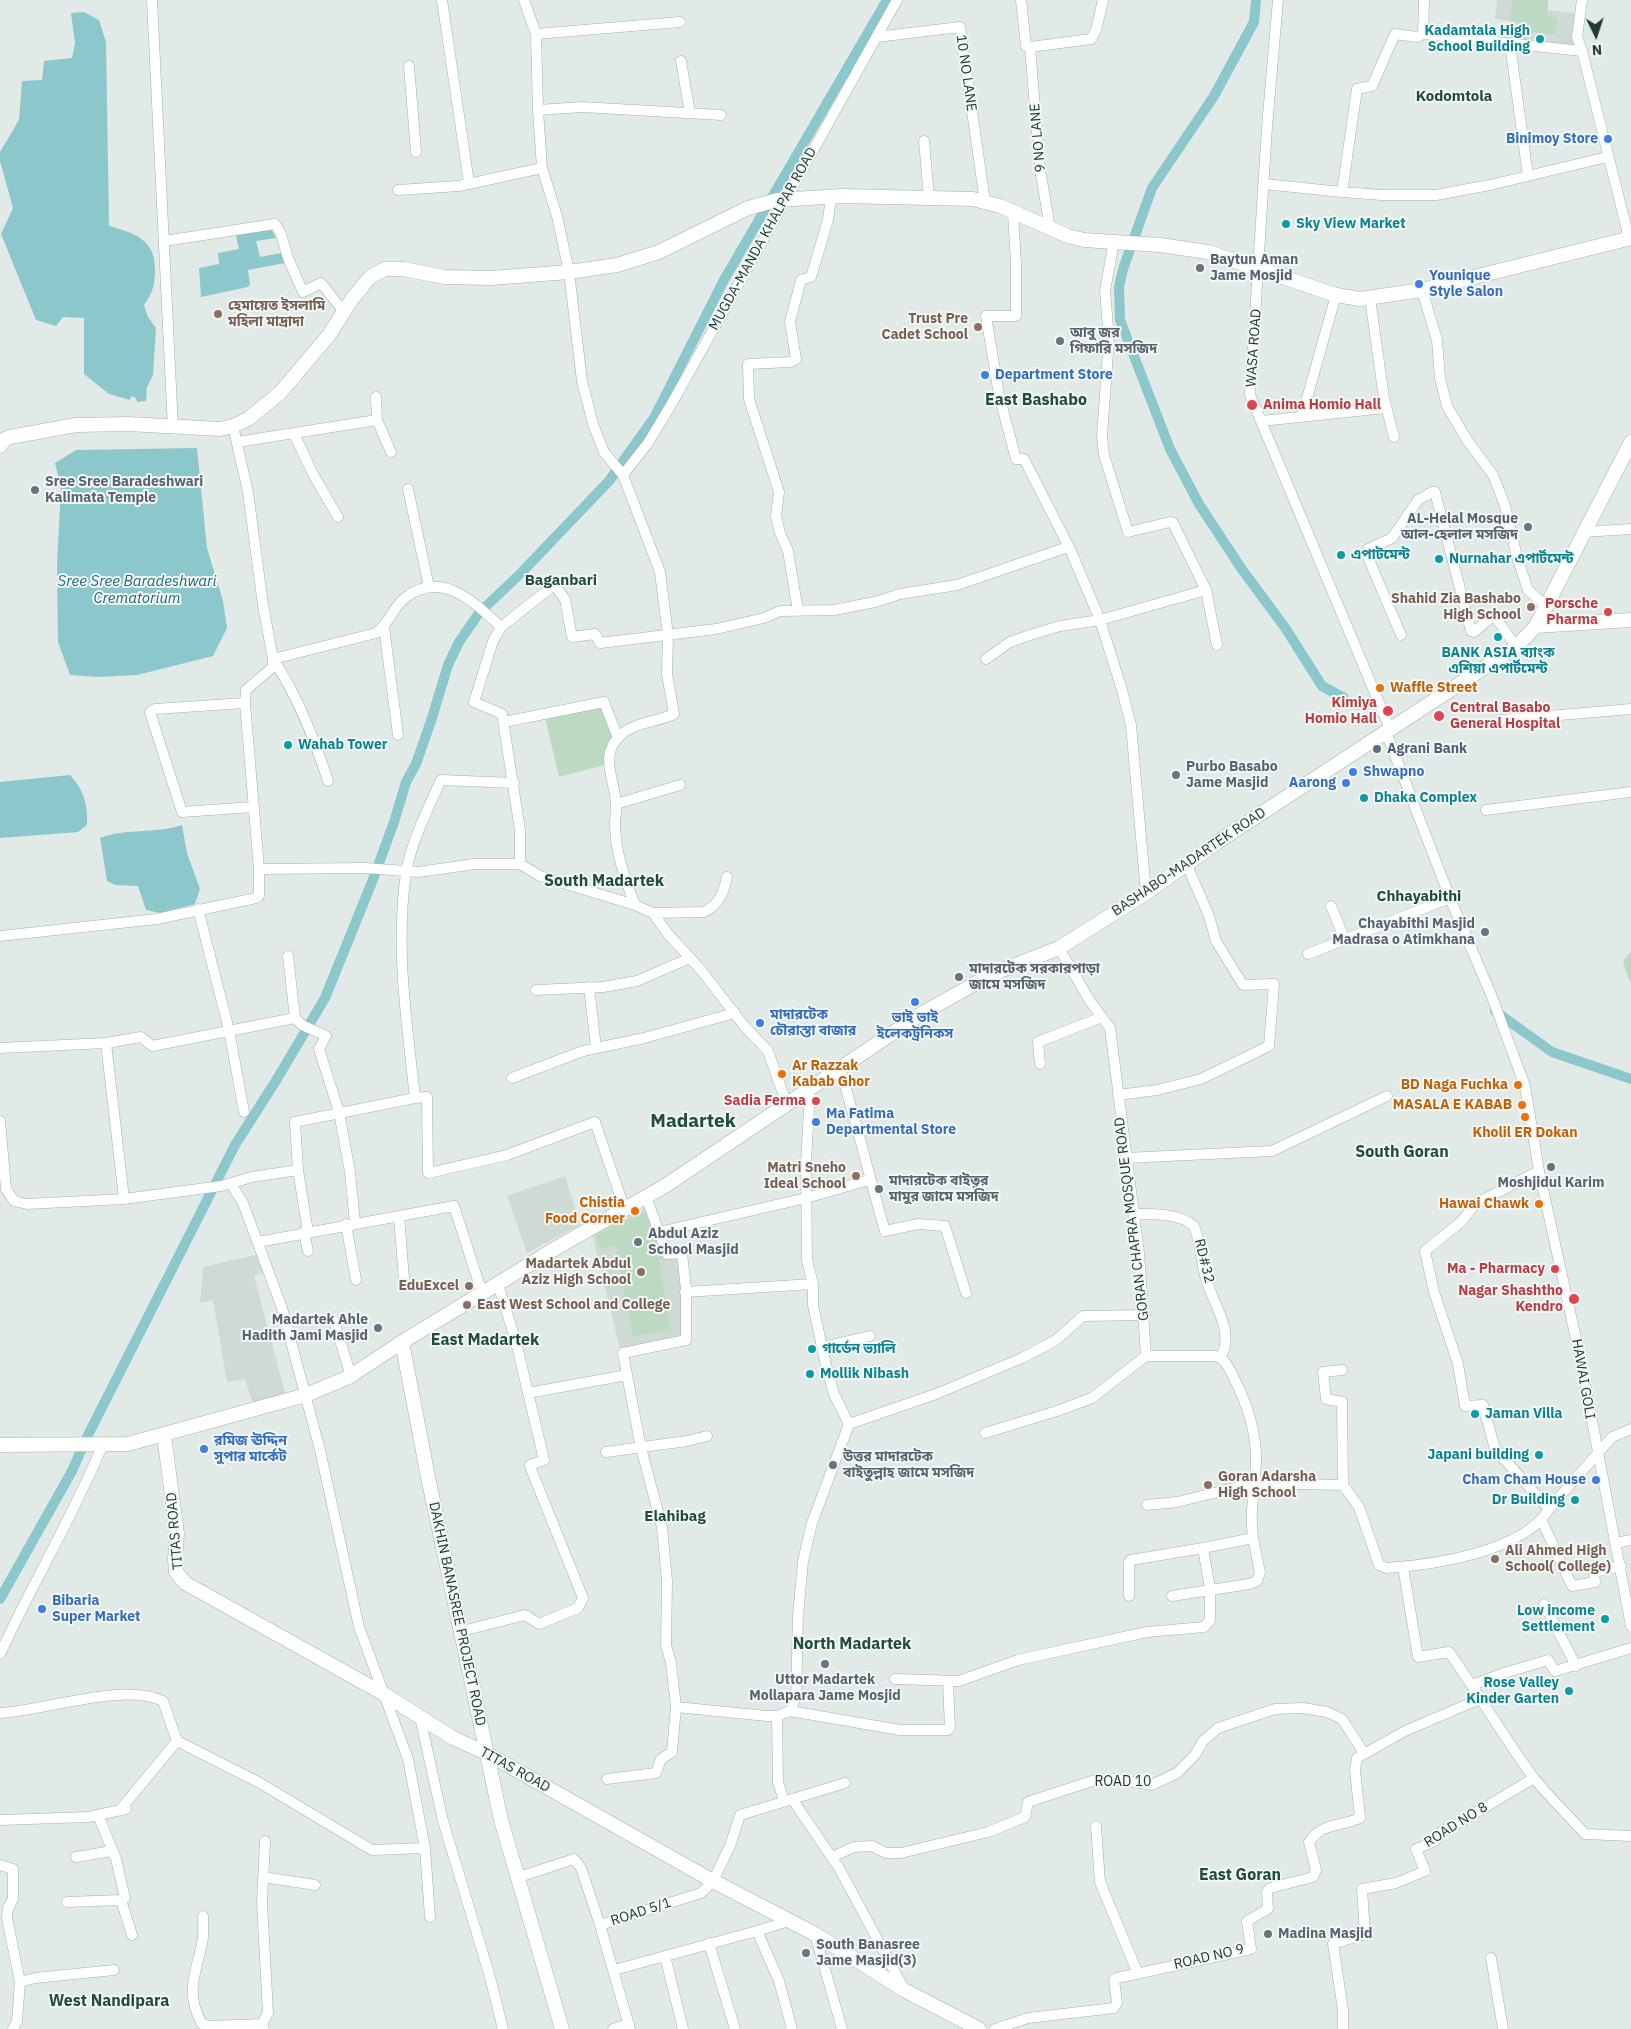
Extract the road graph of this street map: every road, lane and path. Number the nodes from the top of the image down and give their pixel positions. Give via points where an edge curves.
1 (152, 0) edge
2 (442, 0) edge
3 (524, 0) edge
4 (897, 0) edge
5 (1021, 0) edge
6 (1103, 0) edge
7 (1278, 0) edge
8 (1424, 0) edge
9 (1582, 0) edge
10 (680, 22) dead end
11 (536, 34) junction
12 (1423, 34) junction
13 (876, 37) junction
14 (1510, 44) junction
15 (1030, 47) junction
16 (1582, 51) junction
17 (680, 62) dead end
18 (409, 66) dead end
19 (538, 110) junction
20 (690, 113) junction
21 (721, 115) dead end
22 (924, 141) dead end
23 (416, 152) dead end
24 (1607, 157) junction
25 (542, 168) junction
26 (1528, 176) junction
27 (469, 183) junction
28 (1264, 184) junction
29 (398, 190) dead end
30 (1342, 192) junction
31 (831, 197) junction
32 (929, 197) junction
33 (781, 200) junction
34 (985, 202) junction
35 (1013, 212) junction
36 (1050, 228) junction
37 (1630, 238) edge
38 (164, 241) junction
39 (1120, 242) junction
40 (1259, 268) junction
41 (569, 272) junction
42 (1422, 290) junction
43 (1336, 295) junction
44 (1370, 298) junction
45 (344, 312) junction
46 (376, 397) dead end
47 (1386, 408) junction
48 (1302, 416) junction
49 (377, 420) junction
50 (1261, 421) junction
51 (233, 426) junction
52 (173, 428) junction
53 (294, 434) junction
54 (1394, 437) dead end
55 (237, 442) junction
56 (1630, 444) edge
57 (0, 446) edge
58 (391, 452) dead end
59 (619, 469) junction
60 (408, 489) dead end
61 (338, 517) dead end
62 (1631, 529) edge
63 (1583, 532) junction
64 (1068, 547) junction
65 (429, 588) junction
66 (1206, 590) junction
67 (1548, 607) junction
68 (798, 611) junction
69 (1100, 620) junction
70 (1631, 620) edge
71 (1536, 626) junction
72 (384, 627) junction
73 (501, 627) junction
74 (668, 635) junction
75 (1400, 635) dead end
76 (1216, 645) dead end
77 (1516, 647) junction
78 (273, 659) junction
79 (986, 659) dead end
80 (245, 703) junction
81 (1631, 709) edge
82 (1501, 720) dead end
83 (504, 722) junction
84 (1388, 730) junction
85 (398, 736) dead end
86 (618, 738) junction
87 (328, 781) dead end
88 (514, 783) junction
89 (680, 785) dead end
90 (1631, 792) edge
91 (616, 804) junction
92 (253, 807) junction
93 (1486, 810) dead end
94 (1186, 863) junction
95 (520, 864) junction
96 (259, 869) junction
97 (406, 872) junction
98 (727, 877) dead end
99 (1146, 893) junction
100 (1450, 898) junction
101 (635, 905) junction
102 (1331, 906) dead end
103 (198, 909) junction
104 (653, 913) junction
105 (0, 936) edge
106 (1345, 940) junction
107 (1059, 948) junction
108 (1308, 954) dead end
109 (288, 956) dead end
110 (690, 958) junction
111 (589, 987) junction
112 (536, 990) dead end
113 (1492, 997) joint
114 (735, 1013) junction
115 (1102, 1017) junction
116 (298, 1021) junction
117 (229, 1030) junction
118 (106, 1043) junction
119 (0, 1048) edge
120 (596, 1048) junction
121 (1040, 1064) dead end
122 (840, 1069) junction
123 (512, 1078) dead end
124 (810, 1090) junction
125 (1118, 1095) junction
126 (1387, 1096) dead end
127 (415, 1098) junction
128 (788, 1106) junction
129 (244, 1112) dead end
130 (339, 1112) junction
131 (0, 1121) edge
132 (1125, 1158) junction
133 (298, 1170) junction
134 (1540, 1171) junction
135 (870, 1180) junction
136 (226, 1185) junction
137 (646, 1197) junction
138 (806, 1198) junction
139 (124, 1199) junction
140 (625, 1210) junction
141 (1134, 1214) junction
142 (399, 1216) junction
143 (351, 1223) junction
144 (306, 1232) junction
145 (659, 1232) junction
146 (258, 1242) junction
147 (308, 1251) dead end
148 (404, 1279) dead end
149 (356, 1280) dead end
150 (498, 1284) junction
151 (813, 1284) junction
152 (685, 1292) junction
153 (482, 1293) junction
154 (966, 1293) dead end
155 (1145, 1315) junction
156 (334, 1321) dead end
157 (870, 1336) dead end
158 (402, 1342) junction
159 (822, 1347) junction
160 (1146, 1356) junction
161 (1221, 1357) junction
162 (1342, 1370) dead end
163 (627, 1375) junction
164 (351, 1376) junction
165 (528, 1393) junction
166 (306, 1395) junction
167 (850, 1424) junction
168 (1631, 1429) edge
169 (985, 1433) dead end
170 (164, 1435) junction
171 (706, 1436) dead end
172 (0, 1445) edge
173 (97, 1446) junction
174 (641, 1448) junction
175 (606, 1452) dead end
176 (1597, 1456) junction
177 (1254, 1483) junction
178 (1343, 1485) junction
179 (1147, 1506) dead end
180 (1549, 1509) junction
181 (1542, 1521) junction
182 (1253, 1538) junction
183 (1631, 1540) edge
184 (1616, 1543) junction
185 (1203, 1548) junction
186 (1620, 1566) junction
187 (1403, 1567) junction
188 (1210, 1588) junction
189 (1129, 1596) dead end
190 (1172, 1596) dead end
191 (1544, 1604) dead end
192 (1631, 1626) edge
193 (462, 1631) junction
194 (1631, 1648) edge
195 (0, 1654) edge
196 (1576, 1666) junction
197 (896, 1679) dead end
198 (948, 1682) junction
199 (1472, 1685) junction
200 (384, 1694) junction
201 (1480, 1699) junction
202 (676, 1707) junction
203 (790, 1711) junction
204 (0, 1713) edge
205 (777, 1716) junction
206 (420, 1717) junction
207 (178, 1741) junction
208 (486, 1753) junction
209 (1364, 1753) junction
210 (1534, 1778) junction
211 (606, 1779) dead end
212 (845, 1783) dead end
213 (788, 1800) junction
214 (98, 1815) junction
215 (0, 1820) edge
216 (1096, 1826) dead end
217 (1631, 1836) edge
218 (265, 1841) dead end
219 (425, 1848) junction
220 (112, 1851) junction
221 (76, 1857) dead end
222 (832, 1857) junction
223 (0, 1865) edge
224 (263, 1877) junction
225 (519, 1877) junction
226 (713, 1881) junction
227 (315, 1885) dead end
228 (121, 1900) junction
229 (66, 1902) dead end
230 (203, 1916) dead end
231 (430, 1917) dead end
232 (789, 1921) junction
233 (600, 1925) junction
234 (757, 1931) junction
235 (815, 1934) junction
236 (132, 1935) dead end
237 (709, 1943) junction
238 (664, 1956) junction
239 (1491, 1958) dead end
240 (114, 1970) dead end
241 (614, 1970) junction
242 (1138, 1974) junction
243 (20, 1982) junction
244 (904, 1990) junction
245 (263, 2026) edge
246 (630, 2026) edge
247 (13, 2029) edge
248 (503, 2029) edge
249 (562, 2029) edge
250 (613, 2029) edge
251 (683, 2029) edge
252 (735, 2029) edge
253 (792, 2029) edge
254 (842, 2029) edge
255 (979, 2029) edge
256 (995, 2029) edge
257 (1343, 2029) edge
258 (1503, 2029) edge

1 - 38 street
2 - 27 street
3 - 11 street
4 - 13 street, MUGDA-MANDA KHALPAR ROAD
5 - 15 street, 9 NO LANE via 1026,46
6 - 15 street via 1096,30 1090,38
7 - 28 street, WASA ROAD
8 - 12 street
9 - 16 street via 1577,37
10 - 11 street
11 - 19 street
12 - 14 street
12 - 30 street via 1417,37 1394,34 1372,86 1357,89
13 - 33 street, MUGDA-MANDA KHALPAR ROAD
13 - 34 street, 10 NO LANE via 960,27
14 - 16 street
14 - 26 street
15 - 36 street, 9 NO LANE via 1040,169
16 - 24 street
17 - 20 street
18 - 23 street
19 - 20 street via 582,107
19 - 25 street
20 - 21 street
22 - 32 street
24 - 26 street
24 - 37 street
25 - 27 street
25 - 41 street
26 - 30 street via 1436,194
27 - 29 street
28 - 30 street
28 - 40 street, WASA ROAD
31 - 32 street
31 - 33 street
31 - 68 street via 819,253 811,276 801,280 790,322 796,358 791,362 748,364 749,399 779,492 776,516 788,551
32 - 34 street
33 - 41 street via 761,203 660,252 617,265
33 - 59 street, MUGDA-MANDA KHALPAR ROAD via 671,405 648,443
34 - 35 street
35 - 36 street
35 - 64 street via 1016,316 986,316 1000,395 1016,459 1024,459
36 - 39 street via 1084,240
37 - 42 street
38 - 45 street via 275,224 303,292 321,283
38 - 52 street
39 - 40 street via 1186,247
39 - 66 street via 1105,291 1109,339 1102,436 1104,455 1128,532 1172,522
40 - 43 street
40 - 50 street, WASA ROAD via 1250,395
41 - 45 street via 491,278 445,277 385,269 370,277
41 - 59 street via 582,381 604,452
42 - 44 street
42 - 67 street via 1437,340 1440,378 1447,406 1493,475 1506,508 1528,590
43 - 44 street
43 - 48 street
44 - 47 street
45 - 51 street via 280,393 248,419
46 - 49 street
47 - 48 street
47 - 54 street
48 - 50 street
49 - 53 street
49 - 58 street
50 - 84 street, WASA ROAD
51 - 52 street via 220,429
51 - 55 street
52 - 57 street via 76,424 10,437 4,439
53 - 55 street
53 - 61 street
55 - 78 street via 248,492
56 - 63 street, BASHABO-MADARTEK ROAD
59 - 74 street via 660,572
60 - 65 street
62 - 63 street
63 - 67 street, BASHABO-MADARTEK ROAD
64 - 68 street via 957,586 900,594 834,610
64 - 69 street
65 - 72 street via 404,598
65 - 73 street via 450,589 464,595
66 - 69 street
66 - 76 street
67 - 71 street, BASHABO-MADARTEK ROAD
68 - 74 street via 780,611 743,623
69 - 79 street via 1030,634 1010,642
69 - 99 street via 1131,725
70 - 71 street
71 - 77 street, BASHABO-MADARTEK ROAD
72 - 78 street via 359,638
72 - 85 street
73 - 74 street via 554,585 565,599 572,637 595,634 600,643
73 - 83 street via 493,641 474,702 502,714
74 - 86 street via 667,674 674,714 651,721
75 - 77 street via 1368,549 1392,538 1418,500 1435,492 1471,631 1474,632 1494,614
77 - 84 street, BASHABO-MADARTEK ROAD
78 - 80 street via 273,667 246,690
78 - 87 street via 312,733
80 - 92 street
80 - 92 street via 150,712 182,812
81 - 82 street
83 - 86 street via 604,702
83 - 88 street
84 - 94 street, BASHABO-MADARTEK ROAD
84 - 100 street, WASA ROAD
86 - 91 street via 611,746 608,763
88 - 95 street via 520,830
88 - 97 street via 441,780 426,812
89 - 91 street
90 - 93 street
91 - 101 street via 619,860
92 - 96 street
94 - 99 street, BASHABO-MADARTEK ROAD
94 - 125 street via 1216,941 1243,985 1274,984 1270,1046 1201,1079
95 - 97 street via 474,864 430,872
95 - 101 street via 540,876
96 - 97 street via 365,868
96 - 103 street via 259,896 256,898
97 - 127 street via 400,959
98 - 104 street via 724,892 704,912
99 - 107 street, BASHABO-MADARTEK ROAD
100 - 106 street
100 - 113 street, WASA ROAD
101 - 104 street
102 - 106 street
103 - 105 street via 157,919
103 - 117 street
104 - 110 street
106 - 108 street
107 - 115 street, GORAN CHAPRA MOSQUE ROAD
107 - 122 street, BASHABO-MADARTEK ROAD via 992,974 921,1014
109 - 116 street
110 - 111 street via 637,981
110 - 114 street
111 - 112 street
111 - 120 street
113 - 134 street, HAWAI GOLI via 1525,1086
114 - 120 street
114 - 128 street via 768,1051
115 - 121 street via 1038,1042
115 - 125 street, GORAN CHAPRA MOSQUE ROAD via 1110,1028
116 - 117 street
116 - 130 street via 326,1036 319,1049
117 - 118 street via 152,1046 141,1037
117 - 129 street
118 - 119 street
118 - 139 street
120 - 123 street
122 - 124 street, BASHABO-MADARTEK ROAD
122 - 135 street
124 - 128 street, BASHABO-MADARTEK ROAD
124 - 138 street
125 - 132 street, GORAN CHAPRA MOSQUE ROAD
126 - 132 street via 1272,1151
127 - 130 street
127 - 140 street via 427,1097 428,1173 507,1155 595,1122
128 - 137 street, BASHABO-MADARTEK ROAD
130 - 133 street via 295,1122
130 - 143 street via 350,1172
131 - 139 street via 6,1189 14,1201 27,1204
132 - 141 street, GORAN CHAPRA MOSQUE ROAD
133 - 136 street via 252,1177
133 - 144 street
134 - 176 street, HAWAI GOLI
134 - 180 street via 1476,1204 1462,1222 1425,1251 1434,1292 1458,1364 1465,1406 1482,1405 1501,1458
135 - 138 street
135 - 154 street via 885,1231 918,1224 945,1226
136 - 139 street
136 - 146 street via 243,1202
137 - 140 street, BASHABO-MADARTEK ROAD
137 - 145 street
138 - 145 street
138 - 151 street via 807,1260
140 - 150 street, BASHABO-MADARTEK ROAD
141 - 155 street, GORAN CHAPRA MOSQUE ROAD
141 - 161 street, RD#32 via 1162,1215 1194,1226 1206,1282 1222,1319 1226,1348
142 - 143 street
142 - 148 street
142 - 153 street via 454,1206
143 - 144 street
143 - 149 street
144 - 146 street
144 - 147 street
145 - 152 street via 667,1254 682,1253
146 - 166 street via 282,1308
150 - 153 street, BASHABO-MADARTEK ROAD
150 - 165 street
151 - 152 street
151 - 159 street
152 - 163 street via 686,1340 623,1353
153 - 158 street, BASHABO-MADARTEK ROAD
155 - 160 street, GORAN CHAPRA MOSQUE ROAD
155 - 167 street via 1083,1316 1056,1340 1022,1358 936,1394
156 - 164 street
157 - 159 street
158 - 164 street, BASHABO-MADARTEK ROAD
158 - 193 street, DAKHIN BANASREE PROJECT ROAD
159 - 167 street via 834,1394
160 - 161 street
160 - 169 street via 1092,1398
161 - 177 street via 1241,1391 1251,1421 1256,1458
162 - 178 street via 1323,1372 1326,1399 1342,1402
163 - 165 street
163 - 174 street
164 - 166 street, BASHABO-MADARTEK ROAD
165 - 193 street via 544,1460 530,1465 531,1469 583,1598 581,1604 539,1624 525,1615
166 - 170 street, BASHABO-MADARTEK ROAD
166 - 200 street via 359,1627
167 - 203 street via 812,1523 803,1561 796,1697
168 - 176 street via 1612,1437
170 - 173 street, BASHABO-MADARTEK ROAD via 128,1444
170 - 200 street, TITAS ROAD via 178,1534 175,1559 185,1584
171 - 174 street
172 - 173 street, BASHABO-MADARTEK ROAD
173 - 195 street via 88,1479
174 - 175 street
174 - 202 street via 663,1537 667,1581 666,1645
176 - 180 street
176 - 184 street, HAWAI GOLI
177 - 178 street
177 - 179 street
177 - 182 street via 1250,1517
178 - 187 street via 1359,1507 1379,1565
180 - 181 street
181 - 186 street via 1572,1586 1595,1582 1594,1572 1598,1569
181 - 187 street via 1485,1551 1446,1562
182 - 185 street
182 - 188 street via 1260,1573 1257,1581
183 - 184 street
184 - 186 street, HAWAI GOLI
185 - 188 street
185 - 189 street via 1131,1560
186 - 192 street, HAWAI GOLI
187 - 199 street via 1418,1657 1449,1652
188 - 190 street
188 - 198 street via 1210,1620 1204,1627 1147,1632 1018,1660 978,1676
191 - 196 street
193 - 208 street, DAKHIN BANASREE PROJECT ROAD
194 - 196 street
196 - 199 street via 1555,1671 1548,1660
197 - 198 street
198 - 203 street via 948,1730 900,1730
199 - 201 street
200 - 206 street, TITAS ROAD
200 - 219 street via 408,1759
201 - 209 street via 1405,1731
201 - 210 street
202 - 205 street
202 - 211 street via 672,1752 661,1759 656,1773
203 - 205 street
204 - 207 street via 136,1694 162,1701
205 - 213 street via 778,1782
206 - 208 street, TITAS ROAD via 453,1738
206 - 248 street via 443,1821
207 - 214 street via 124,1810
207 - 219 street via 260,1783 372,1850
208 - 225 street, DAKHIN BANASREE PROJECT ROAD via 501,1820
208 - 226 street, TITAS ROAD
209 - 222 street, ROAD 10 via 1342,1719 1328,1712 1275,1708 1218,1728 1203,1740 1195,1755 1177,1773 1152,1785 1116,1779 1095,1780 1028,1802 1025,1817 988,1832 901,1852 886,1853 872,1846 854,1847
209 - 242 street, ROAD NO 9 via 1356,1758 1355,1763 1360,1818 1323,1828 1312,1838 1309,1842 1316,1870 1313,1877 1270,1888 1267,1892 1268,1910 1247,1921 1250,1949
210 - 217 street via 1585,1834
210 - 257 street, ROAD NO 8 via 1442,1830 1435,1841 1416,1849 1425,1871 1396,1883 1362,1889 1365,1934 1333,1944
212 - 213 street
213 - 222 street
213 - 226 street, ROAD 5/1 via 740,1815
214 - 215 street
214 - 220 street
216 - 242 street via 1100,1882
218 - 224 street
219 - 231 street
220 - 221 street
220 - 228 street via 125,1898
222 - 244 street
223 - 243 street via 13,1869 13,1899 7,1918
224 - 227 street
224 - 245 street via 268,2013
225 - 233 street via 574,1859 582,1868
225 - 249 street, DAKHIN BANASREE PROJECT ROAD
226 - 232 street, TITAS ROAD
226 - 233 street, ROAD 5/1 via 701,1893
228 - 229 street
228 - 236 street
230 - 245 street via 203,1942 192,1979 193,2002 202,2024
232 - 234 street
232 - 235 street, TITAS ROAD
233 - 241 street, ROAD 5/1
234 - 237 street
234 - 253 street via 779,1981
235 - 244 street, TITAS ROAD
235 - 254 street
237 - 238 street
237 - 252 street
238 - 241 street
238 - 251 street
239 - 258 street
240 - 243 street
241 - 246 street, ROAD 5/1
242 - 256 street, ROAD NO 9 via 1114,1980 1117,2003 1114,2008 1028,2018
243 - 247 street via 17,2020
244 - 255 street, TITAS ROAD
246 - 250 street

